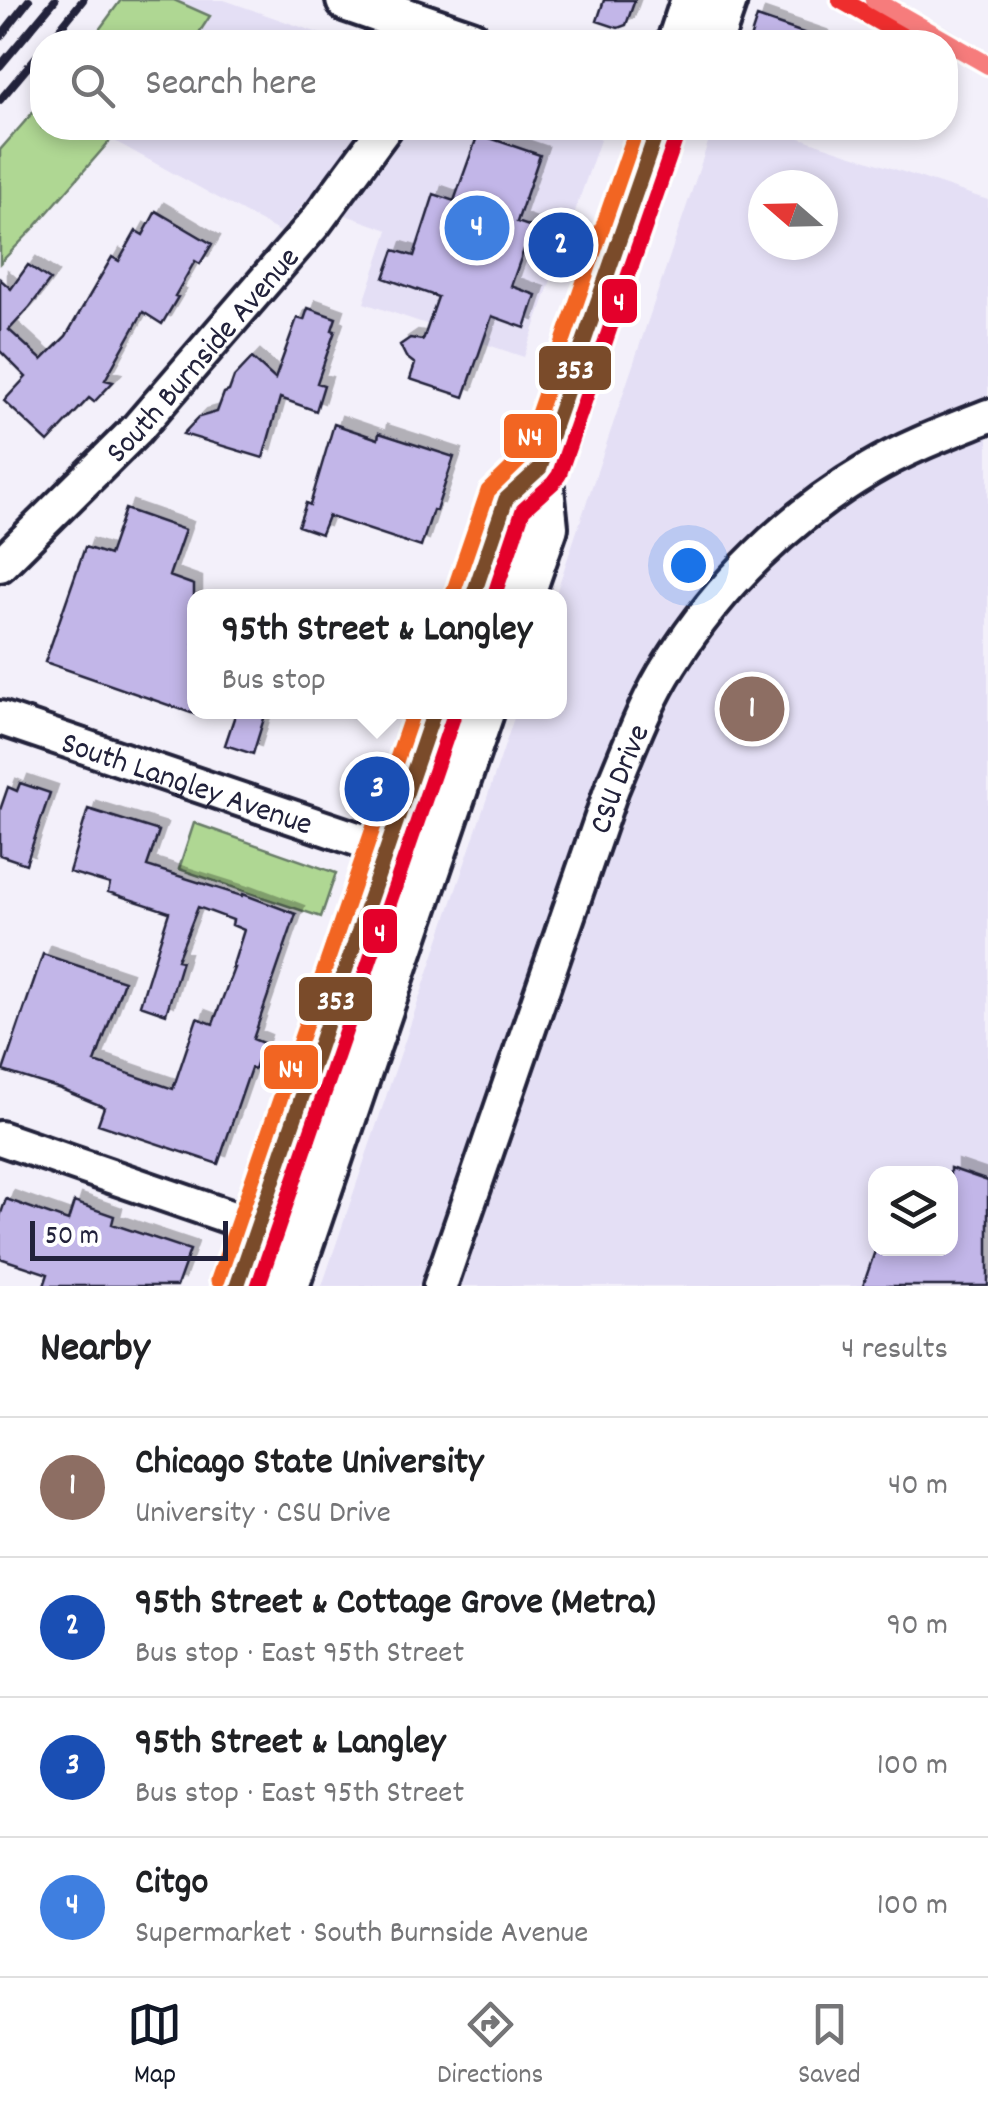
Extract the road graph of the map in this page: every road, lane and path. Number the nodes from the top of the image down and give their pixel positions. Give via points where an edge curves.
1 (348, 0) edge
2 (693, 0) edge
3 (725, 0) edge
4 (429, 30) edge
5 (684, 30) edge
6 (715, 30) edge
7 (376, 140) edge
8 (654, 140) edge
9 (988, 416) edge
10 (540, 468) junction
11 (0, 565) edge
12 (475, 589) edge
13 (524, 589) edge
14 (0, 718) edge
15 (432, 719) edge
16 (480, 719) edge
17 (388, 849) junction
18 (430, 864) junction
19 (0, 1138) edge
20 (257, 1227) junction
21 (302, 1242) junction
22 (238, 1286) edge
23 (287, 1286) edge
24 (440, 1286) edge

1 - 4 main road
2 - 5 main road
3 - 6 main road
7 - 11 street, South Burnside Avenue via 315,223 148,415
8 - 10 main road
9 - 24 street, CSU Drive via 930,438 828,496 739,572 668,666 612,788
10 - 12 main road via 506,499
10 - 13 main road via 546,526
14 - 17 street, South Langley Avenue
15 - 17 main road
16 - 18 main road
17 - 18 street, South Langley Avenue
17 - 20 main road
18 - 21 main road
19 - 20 street
20 - 21 street
20 - 22 main road
21 - 23 main road

